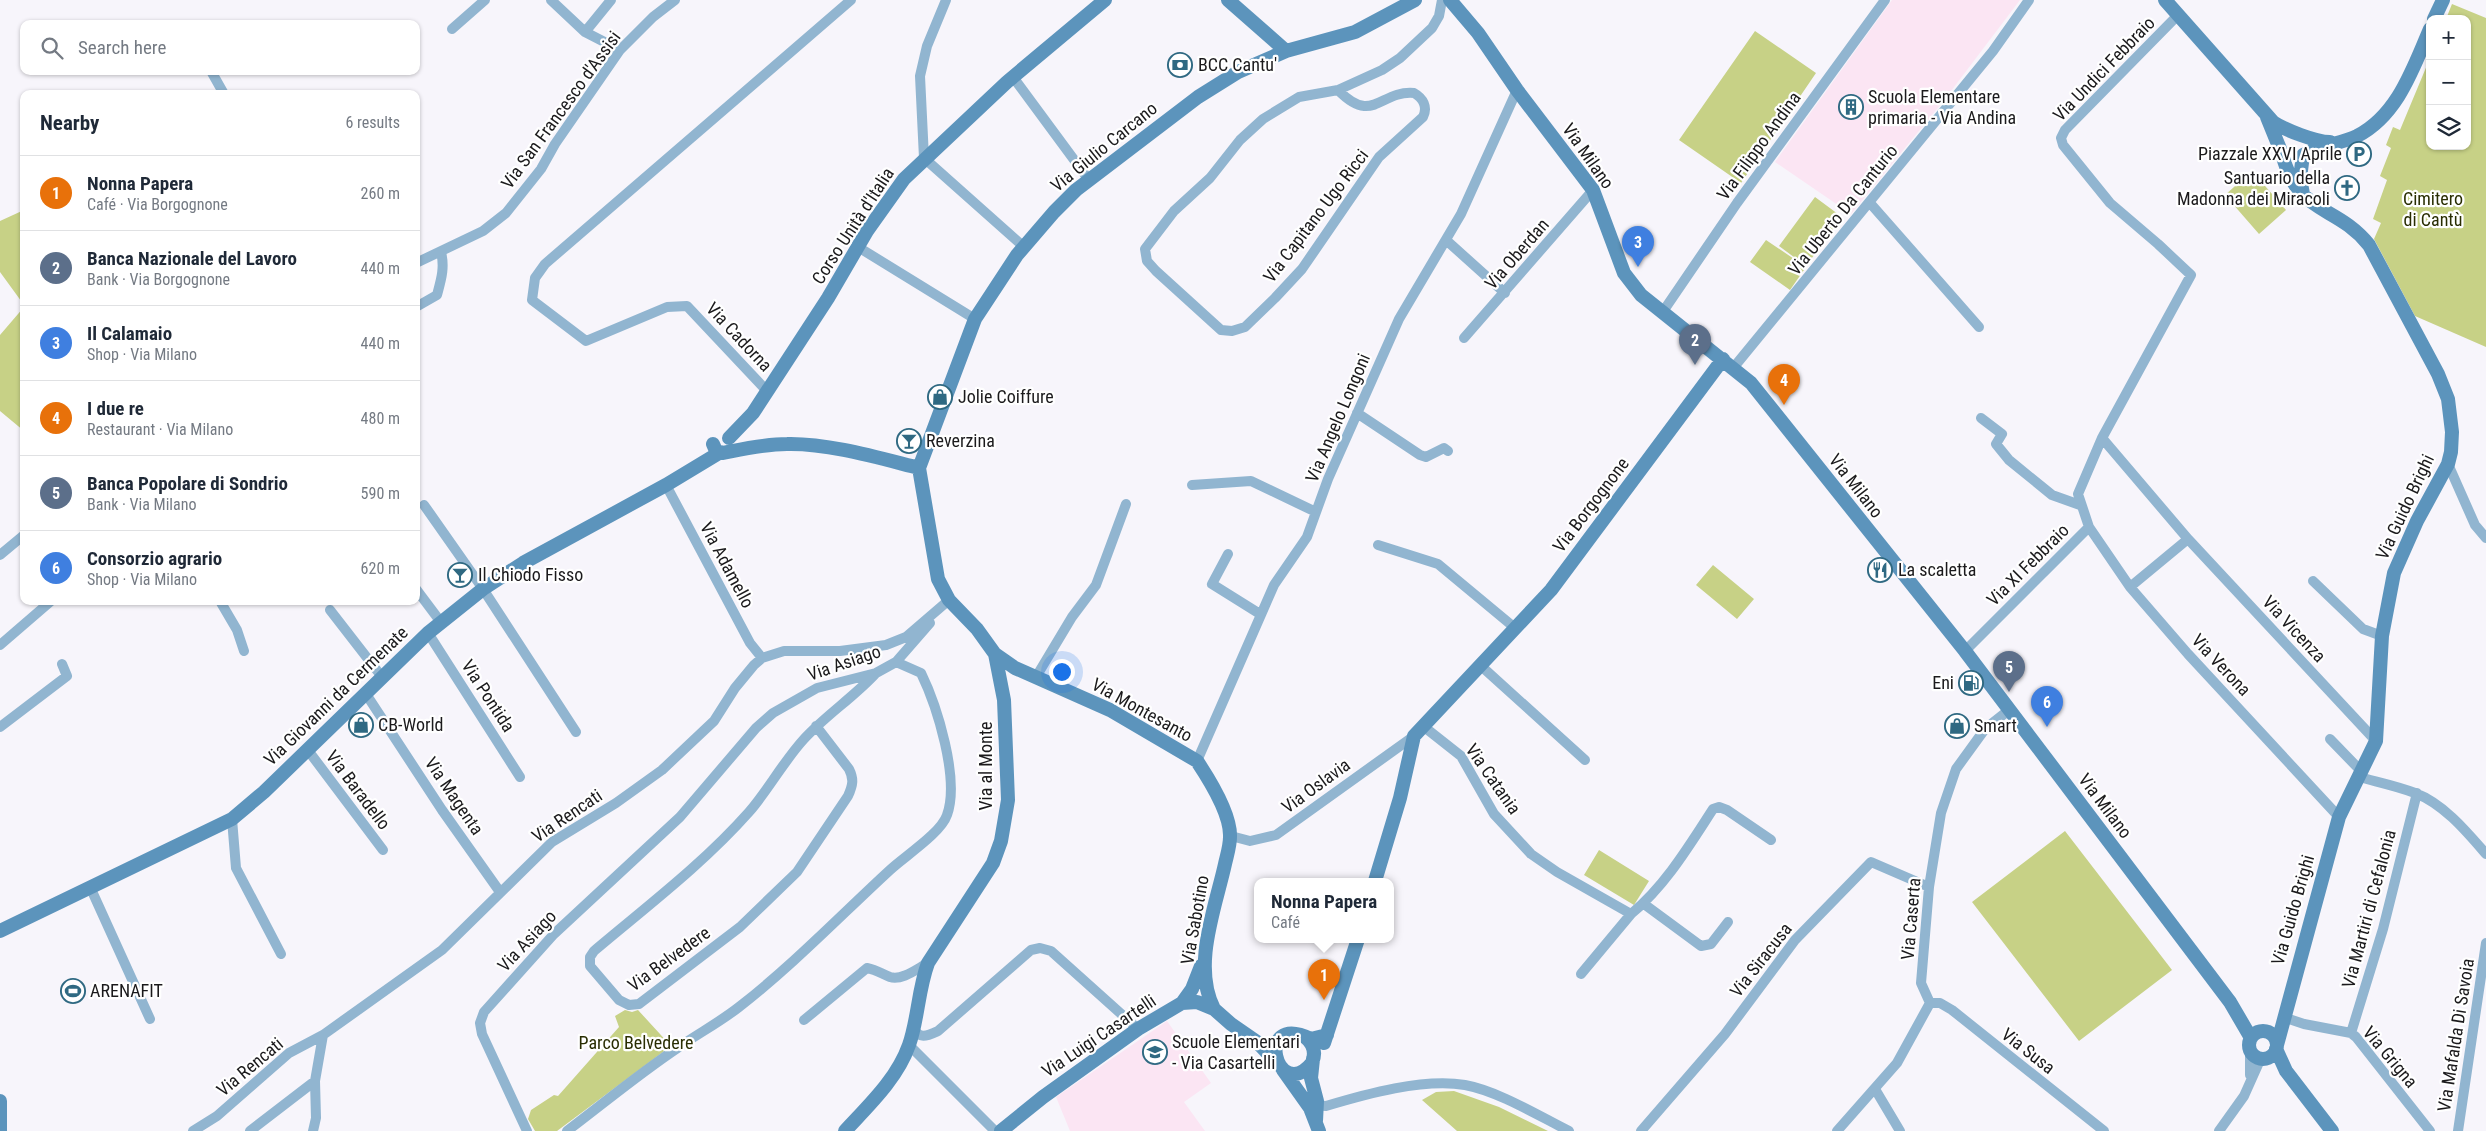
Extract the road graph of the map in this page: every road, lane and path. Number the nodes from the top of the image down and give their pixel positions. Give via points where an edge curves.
1 (485, 0) edge
2 (551, 0) edge
3 (611, 0) edge
4 (675, 0) edge
5 (851, 0) edge
6 (946, 0) edge
7 (1105, 0) edge
8 (1228, 0) edge
9 (1885, 0) edge
10 (2029, 0) edge
11 (2166, 0) edge
12 (2442, 0) edge
13 (1416, 1) edge
14 (1447, 1) edge
15 (2178, 15) junction
16 (2436, 15) edge
17 (452, 29) dead end
18 (585, 32) junction
19 (2426, 38) edge
20 (620, 50) junction
21 (1286, 51) junction
22 (214, 75) edge
23 (1013, 77) junction
24 (222, 90) edge
25 (1338, 90) junction
26 (1517, 90) junction
27 (2265, 114) junction
28 (2297, 133) junction
29 (2340, 141) junction
30 (2281, 151) junction
31 (2303, 155) junction
32 (924, 158) junction
33 (1089, 180) junction
34 (1594, 190) junction
35 (2305, 200) junction
36 (1870, 203) junction
37 (1446, 240) junction
38 (858, 247) junction
39 (1024, 247) junction
40 (441, 252) junction
41 (420, 261) edge
42 (2191, 275) joint
43 (1505, 293) junction
44 (420, 305) edge
45 (1662, 313) junction
46 (975, 319) junction
47 (1978, 327) dead end
48 (1464, 338) dead end
49 (1729, 363) junction
50 (767, 391) junction
51 (1357, 413) junction
52 (1981, 418) dead end
53 (2102, 438) junction
54 (722, 446) junction
55 (1448, 451) dead end
56 (2448, 464) junction
57 (919, 468) junction
58 (666, 485) junction
59 (1192, 485) dead end
60 (1126, 504) dead end
61 (424, 505) dead end
62 (2080, 505) junction
63 (1316, 512) junction
64 (2089, 527) junction
65 (20, 538) edge
66 (2486, 538) edge
67 (2188, 539) junction
68 (1378, 545) dead end
69 (0, 554) edge
70 (1228, 554) dead end
71 (2313, 581) dead end
72 (2130, 587) junction
73 (483, 589) junction
74 (420, 594) edge
75 (46, 605) edge
76 (222, 605) edge
77 (944, 605) junction
78 (330, 610) dead end
79 (1260, 614) junction
80 (440, 621) junction
81 (1515, 628) junction
82 (428, 633) junction
83 (2382, 636) junction
84 (0, 645) edge
85 (244, 651) dead end
86 (1965, 651) junction
87 (995, 654) junction
88 (762, 658) junction
89 (896, 662) junction
90 (62, 664) dead end
91 (1480, 665) junction
92 (1011, 666) junction
93 (876, 673) junction
94 (1000, 676) junction
95 (1036, 677) junction
96 (382, 678) junction
97 (366, 694) junction
98 (2009, 710) junction
99 (816, 726) junction
100 (1423, 726) junction
101 (0, 727) edge
102 (576, 732) dead end
103 (1414, 736) junction
104 (2330, 739) dead end
105 (2376, 741) junction
106 (307, 749) junction
107 (1585, 760) dead end
108 (1197, 761) junction
109 (2360, 774) junction
110 (520, 776) dead end
111 (2416, 793) junction
112 (2339, 817) junction
113 (232, 819) junction
114 (1231, 836) junction
115 (1771, 840) dead end
116 (383, 850) dead end
117 (2486, 854) edge
118 (1376, 878) edge
119 (1929, 887) junction
120 (90, 889) junction
121 (500, 892) junction
122 (1644, 904) junction
123 (1631, 914) junction
124 (1728, 922) dead end
125 (0, 931) edge
126 (1357, 943) edge
127 (2486, 943) edge
128 (281, 954) dead end
129 (1204, 960) junction
130 (928, 963) junction
131 (1581, 974) dead end
132 (2230, 1002) junction
133 (1182, 1003) junction
134 (1930, 1003) junction
135 (1214, 1009) junction
136 (2283, 1017) junction
137 (150, 1019) dead end
138 (804, 1020) dead end
139 (913, 1027) junction
140 (1138, 1029) junction
141 (2266, 1032) junction
142 (1245, 1033) junction
143 (2351, 1033) junction
144 (323, 1035) junction
145 (1327, 1035) junction
146 (1305, 1037) junction
147 (1281, 1038) junction
148 (910, 1045) junction
149 (2264, 1050) junction
150 (1314, 1057) junction
151 (1279, 1066) junction
152 (314, 1081) junction
153 (1875, 1089) junction
154 (0, 1101) edge
155 (1313, 1103) junction
156 (1318, 1126) edge
157 (0, 1131) edge
158 (193, 1131) edge
159 (250, 1131) edge
160 (313, 1131) edge
161 (527, 1131) edge
162 (567, 1131) edge
163 (845, 1131) edge
164 (996, 1131) edge
165 (1001, 1131) edge
166 (1570, 1131) edge
167 (1641, 1131) edge
168 (1837, 1131) edge
169 (1900, 1131) edge
170 (2104, 1131) edge
171 (2219, 1131) edge
172 (2332, 1131) edge
173 (2430, 1131) edge
174 (2458, 1131) edge

1 - 17 street
2 - 18 street
3 - 18 street
4 - 20 street, Via San Francesco d'Assisi
5 - 50 street, Via Cadorna via 545,264 536,278 532,300 586,341 666,306 687,306
6 - 32 street via 927,46 920,76
7 - 23 main road, Corso Unità d'Italia
8 - 21 main road
9 - 45 street, Via Filippo Andina
10 - 36 street, Via Uberto Da Canturio via 1993,51
11 - 15 main road
12 - 16 main road
13 - 21 main road, Via Giulio Carcano via 1355,32
14 - 25 street, Via Capitano Ugo Ricci via 1432,28 1400,58
14 - 26 main road, Via Milano via 1478,33
15 - 27 main road
15 - 42 street, Via Undici Febbraio via 2065,130 2061,138 2063,145 2110,203
18 - 20 street
19 - 29 main road via 2406,83 2389,110 2357,136
20 - 40 street, Via San Francesco d'Assisi via 541,169 506,213 483,231
21 - 33 main road, Via Giulio Carcano via 1238,72 1198,97
22 - 24 street
23 - 32 main road, Corso Unità d'Italia
23 - 33 street
25 - 25 street, Via Capitano Ugo Ricci via 1359,106 1372,106 1399,94 1414,93 1423,102 1426,112 1380,157 1302,269 1275,298 1245,327 1221,330 1156,271 1147,260 1145,249 1174,211 1210,178 1240,140 1263,119 1299,97
26 - 34 main road, Via Milano
26 - 37 street, Via Angelo Longoni
27 - 28 main road via 2278,126
27 - 30 main road, Via Guido Brighi
28 - 29 main road via 2312,140
28 - 30 main road via 2280,139
28 - 31 main road via 2307,144
29 - 31 main road
30 - 31 main road via 2291,159
30 - 35 main road, Via Guido Brighi via 2288,176
31 - 35 main road via 2300,178
32 - 38 main road, Corso Unità d'Italia via 904,179
32 - 39 street
33 - 39 main road, Via Giulio Carcano via 1054,212
34 - 43 street, Via Oberdan
34 - 45 main road, Via Milano via 1624,273 1640,296
35 - 56 main road, Via Guido Brighi via 2359,233 2369,245 2438,374 2448,399 2452,432
36 - 47 street
36 - 49 street, Via Uberto Da Canturio
37 - 43 street
37 - 51 street, Via Angelo Longoni via 1399,319
38 - 46 street
38 - 50 main road, Corso Unità d'Italia
39 - 46 main road, Via Giulio Carcano
40 - 41 street, Via San Francesco d'Assisi
40 - 44 street via 443,275 437,295
42 - 53 street, Via XI Febbraio
43 - 48 street, Via Oberdan
45 - 49 main road, Via Milano
46 - 57 main road, Via Giulio Carcano
49 - 81 main road, Via Borgognone via 1551,590
49 - 86 main road, Via Milano via 1751,383
50 - 54 main road, Corso Unità d'Italia via 753,413
51 - 55 street via 1420,455 1426,457 1444,448
51 - 63 street, Via Angelo Longoni
52 - 62 street via 2002,434 1996,444 2009,460 2052,495
53 - 62 street, Via XI Febbraio via 2078,494
53 - 67 street
54 - 57 main road, Via Giovanni da Cermenate via 795,444
54 - 58 main road, Via Giovanni da Cermenate
56 - 66 street via 2475,525
56 - 83 main road, Via Guido Brighi via 2394,572
57 - 77 main road, Via al Monte
58 - 73 main road, Via Giovanni da Cermenate via 523,563
58 - 88 street, Via Adamello via 750,642
59 - 63 street via 1251,481
60 - 95 street via 1096,585 1072,617
61 - 73 street
62 - 64 street, Via XI Febbraio
63 - 79 street, Via Angelo Longoni via 1307,537 1274,585
64 - 72 street, Via Verona
64 - 86 street, Via XI Febbraio
65 - 69 street
67 - 72 street
67 - 105 street, Via Vicenza
68 - 81 street via 1438,564
70 - 79 street via 1212,584
71 - 83 street via 2363,629
72 - 112 street, Via Verona
73 - 80 main road, Via Giovanni da Cermenate
73 - 102 street
74 - 80 street
75 - 84 street
76 - 85 street via 237,630
77 - 87 main road, Via al Monte via 977,629
77 - 88 street via 906,637 886,645 840,651 784,651
77 - 89 street
78 - 96 street
79 - 108 street, Via Angelo Longoni
80 - 82 main road, Via Giovanni da Cermenate
81 - 91 main road, Via Borgognone
82 - 96 main road, Via Giovanni da Cermenate
82 - 110 street, Via Pontida
83 - 105 main road, Via Guido Brighi
86 - 98 main road, Via Milano
87 - 92 main road, Via Montesanto
87 - 94 main road, Via al Monte
88 - 121 street, Via Rencati via 735,688 714,721 688,747 616,803 552,842
89 - 93 street, Via Asiago
89 - 162 street, Via Asiago via 921,673 933,697 950,779 950,804 946,818 935,832 739,1007 675,1049
90 - 101 street via 67,676
91 - 100 main road, Via Borgognone
91 - 107 street
92 - 94 main road via 1005,667
92 - 95 main road, Via Montesanto
93 - 99 street, Via Belvedere
93 - 161 street, Via Asiago via 817,688 756,728 680,817 554,934 484,1012 480,1023 482,1034
94 - 130 main road, Via al Monte via 1008,791 1001,841 993,863
95 - 108 main road, Via Montesanto via 1110,710
96 - 97 main road, Via Giovanni da Cermenate
97 - 106 main road, Via Giovanni da Cermenate
97 - 121 street, Via Magenta
98 - 119 street, Via Caserta via 1985,729 1956,769 1941,813
98 - 132 main road, Via Milano
99 - 99 street, Via Belvedere via 750,811 716,847 594,951 590,966 619,1000 629,1005 639,1004 740,927 797,872 853,786 849,768
100 - 103 main road, Via Borgognone
100 - 123 street, Via Catania via 1461,756 1494,814 1531,854
103 - 114 street, Via Oslavia via 1276,835 1250,841
103 - 118 main road, Via Borgognone via 1400,798
104 - 109 street
105 - 109 main road, Via Guido Brighi
106 - 113 main road, Via Giovanni da Cermenate
106 - 116 street, Via Baradello
108 - 114 main road, Via Montesanto via 1226,814
109 - 111 street
109 - 112 main road, Via Guido Brighi
111 - 117 street via 2453,818
111 - 143 street, Via Martiri di Cefalonia via 2383,928
112 - 136 main road, Via Guido Brighi
113 - 120 main road, Via Giovanni da Cermenate
113 - 128 street via 236,868
114 - 129 main road, Via Sabotino
115 - 122 street via 1727,810 1713,809
119 - 134 street, Via Caserta via 1921,982
119 - 167 street, Via Siracusa via 1871,862 1795,940 1725,1034
120 - 125 main road, Via Giovanni da Cermenate
120 - 137 street
121 - 144 street, Via Rencati via 442,950
122 - 123 street
122 - 124 street via 1701,946 1710,944
123 - 131 street
126 - 145 main road
127 - 174 street, Via Mafalda Di Savoia
129 - 133 main road, Via Luigi Casartelli via 1192,989
129 - 135 main road, Via Sabotino via 1205,985
130 - 138 street via 901,977 891,978 867,968
130 - 139 main road, Via al Monte
132 - 141 main road, Via Milano
132 - 149 main road, Via Milano
133 - 135 main road, Via Sabotino via 1197,1002
133 - 140 main road, Via Luigi Casartelli
134 - 153 street via 1897,1062
134 - 170 street, Via Susa via 1940,1003 1952,1010
135 - 142 main road, Via Sabotino
136 - 141 main road, Via Guido Brighi via 2277,1026
136 - 143 street, Via Grigna
136 - 149 main road, Via Guido Brighi
139 - 140 street via 920,1036 938,1031 1032,950 1040,948 1051,951
139 - 148 main road, Via al Monte
140 - 165 main road, Via Luigi Casartelli
141 - 149 main road via 2257,1033
142 - 147 main road, Via Sabotino via 1268,1041
142 - 151 main road, Via Sabotino
143 - 173 street, Via Grigna
144 - 152 street
144 - 158 street, Via Rencati via 289,1053 217,1116
145 - 146 main road via 1315,1039
145 - 150 main road
146 - 147 main road via 1294,1033
146 - 150 main road via 1313,1046
147 - 151 main road via 1274,1050
148 - 163 main road, Via al Monte via 894,1074
148 - 164 street
149 - 171 street via 2249,1086
149 - 172 main road, Via Milano via 2286,1071
150 - 151 main road via 1307,1069 1298,1073
150 - 155 main road
151 - 155 main road
152 - 159 street
152 - 160 street via 316,1118
153 - 168 street
153 - 169 street
154 - 157 main road
155 - 156 main road
155 - 166 street via 1332,1104 1434,1083 1466,1085 1510,1101

